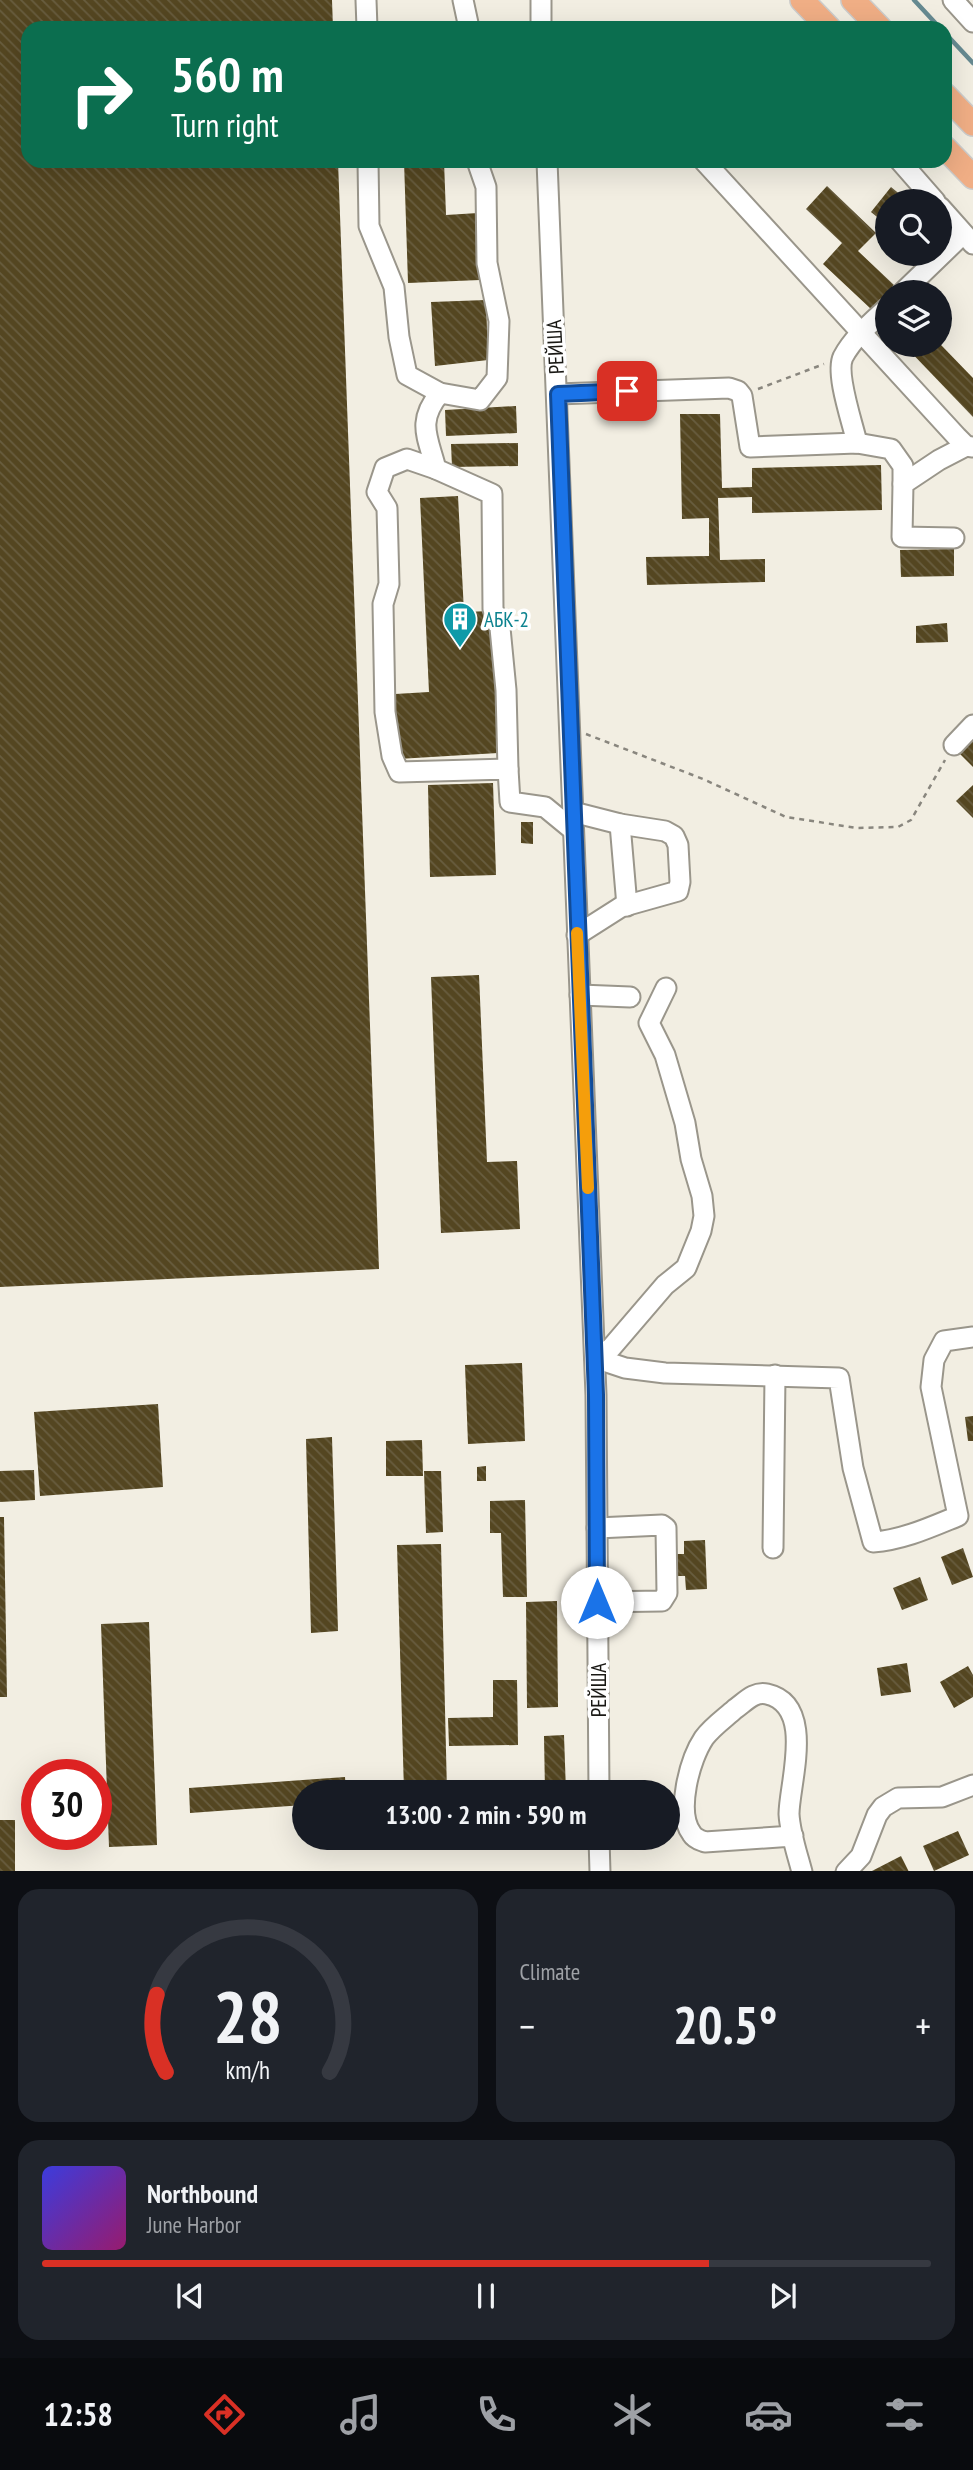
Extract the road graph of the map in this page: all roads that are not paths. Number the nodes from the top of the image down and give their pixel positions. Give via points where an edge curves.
1 (366, 0) edge
2 (463, 0) edge
3 (541, 0) edge
4 (802, 0) edge
5 (853, 0) edge
6 (953, 0) edge
7 (367, 21) edge
8 (468, 21) edge
9 (541, 21) edge
10 (822, 21) edge
11 (873, 21) edge
12 (973, 22) edge
13 (952, 102) edge
14 (973, 124) edge
15 (952, 155) edge
16 (368, 168) edge
17 (479, 168) edge
18 (547, 168) edge
19 (717, 168) edge
20 (906, 168) edge
21 (973, 177) edge
22 (924, 189) edge
23 (952, 220) edge
24 (968, 239) edge
25 (918, 280) edge
26 (875, 320) edge
27 (862, 332) junction
28 (440, 393) junction
29 (558, 394) junction
30 (858, 443) junction
31 (969, 446) edge
32 (436, 469) junction
33 (903, 484) junction
34 (954, 538) dead end
35 (973, 725) edge
36 (954, 745) road end
37 (508, 768) junction
38 (573, 821) junction
39 (620, 824) junction
40 (627, 906) junction
41 (577, 935) junction
42 (666, 988) dead end
43 (580, 995) junction
44 (630, 997) dead end
45 (973, 1337) edge
46 (594, 1358) junction
47 (775, 1375) junction
48 (597, 1528) junction
49 (773, 1548) dead end
50 (597, 1602) junction
51 (599, 1780) edge
52 (973, 1785) edge
53 (793, 1836) junction
54 (599, 1850) edge
55 (599, 1871) edge
56 (802, 1871) edge
57 (846, 1871) edge

1 - 7 street
2 - 8 street
3 - 9 street
4 - 10 main road
5 - 11 main road
6 - 12 street
13 - 14 main road
15 - 21 main road
16 - 28 street via 369,226 394,287 407,375
17 - 28 street via 486,187 487,263 499,321 497,378 480,400
18 - 29 street, РЕЙША
19 - 27 street
20 - 22 street
23 - 24 street
24 - 25 street
26 - 27 street
27 - 30 street via 842,358
27 - 31 street
28 - 32 street via 429,406 425,424
29 - 30 street via 729,388 742,396 751,447
29 - 38 street, РЕЙША
30 - 33 street via 891,449 903,466
31 - 33 street
32 - 37 street via 492,494 493,609 500,628 506,690
32 - 37 street via 407,459 385,468 377,492 387,508 389,584 383,604 385,712 391,756 399,772
33 - 34 street via 902,537
35 - 36 street
37 - 38 street via 510,802 545,807
38 - 39 street
38 - 41 street, РЕЙША
39 - 40 street
39 - 40 street via 665,831 678,845 678,891
40 - 41 street
41 - 43 street, РЕЙША
42 - 46 street via 649,1023 665,1055 685,1123 702,1195 703,1223 686,1268 665,1285 611,1348
43 - 44 street
43 - 46 street, РЕЙША
45 - 47 street via 944,1340 934,1360 931,1387 958,1516 918,1533 882,1541 873,1542 852,1468 839,1378
46 - 47 street via 665,1373
46 - 48 street, РЕЙША
47 - 49 street
48 - 50 street, РЕЙША
48 - 50 street via 662,1525 667,1531 667,1593 662,1601
50 - 51 street, РЕЙША
52 - 57 street via 942,1797 898,1798 883,1807 861,1856
53 - 53 street via 789,1817 797,1764 794,1723 782,1702 771,1694 752,1695 709,1731 693,1756 687,1776 687,1825 693,1837 705,1842
53 - 56 street
54 - 55 street

